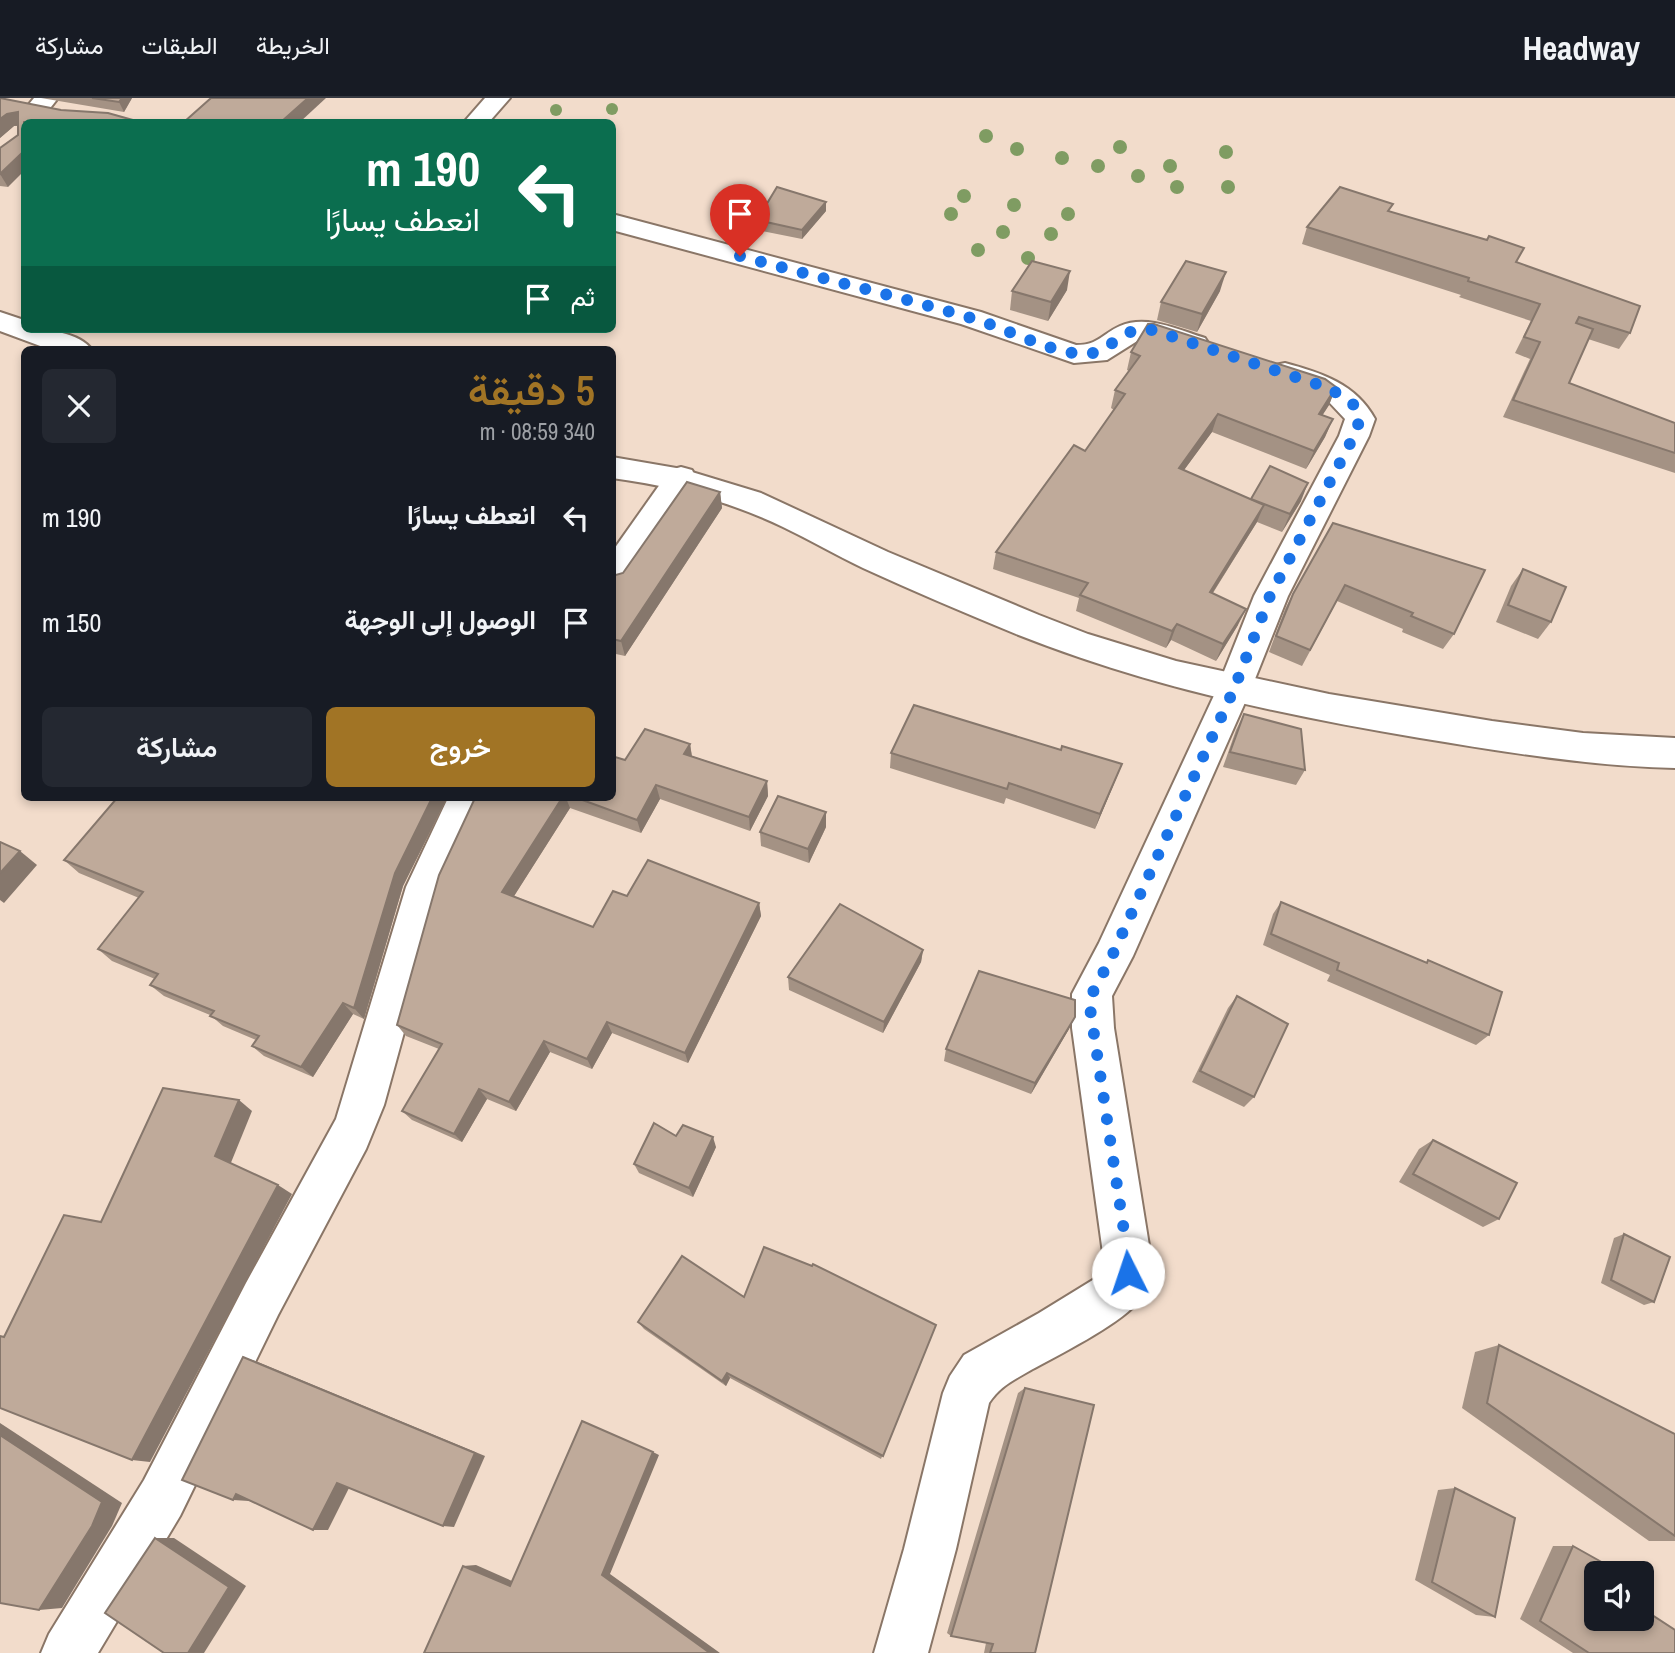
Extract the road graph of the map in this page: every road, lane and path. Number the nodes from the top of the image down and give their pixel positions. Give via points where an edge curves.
1 (498, 98) edge
2 (479, 119) edge
3 (616, 223) edge
4 (0, 321) edge
5 (21, 329) edge
6 (32, 333) edge
7 (67, 346) edge
8 (1225, 353) edge
9 (1261, 364) edge
10 (616, 467) edge
11 (681, 478) junction
12 (616, 572) edge
13 (1234, 689) junction
14 (1675, 753) edge
15 (466, 801) edge
16 (68, 1653) edge
17 (901, 1653) edge

1 - 2 street
3 - 8 street via 971,318 1074,354 1097,354 1142,329
4 - 5 street
6 - 7 street
9 - 13 street via 1345,396 1360,419 1270,596
10 - 11 street
11 - 12 street
11 - 13 street via 791,518 1031,626 1122,659
13 - 14 street via 1524,741
13 - 17 street via 1092,994 1090,1008 1128,1273 1112,1294 981,1372 967,1393
15 - 16 street via 425,887 351,1134 162,1498

